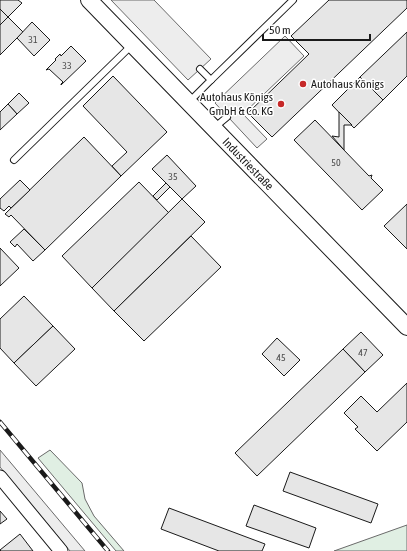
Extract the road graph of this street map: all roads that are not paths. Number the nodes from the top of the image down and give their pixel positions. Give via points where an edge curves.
1 (88, 0) edge
2 (293, 0) edge
3 (132, 45) junction
4 (200, 69) dead end
5 (211, 80) junction
6 (188, 102) junction
7 (227, 117) dead end
8 (214, 128) junction
9 (14, 160) dead end
10 (407, 327) edge
11 (0, 477) edge
12 (61, 551) edge

1 - 3 street, Industriestraße
2 - 5 lane
3 - 6 street, Industriestraße
3 - 9 lane
4 - 5 lane
5 - 6 lane
6 - 8 street, Industriestraße
7 - 8 lane
8 - 10 street, Industriestraße
11 - 12 street

